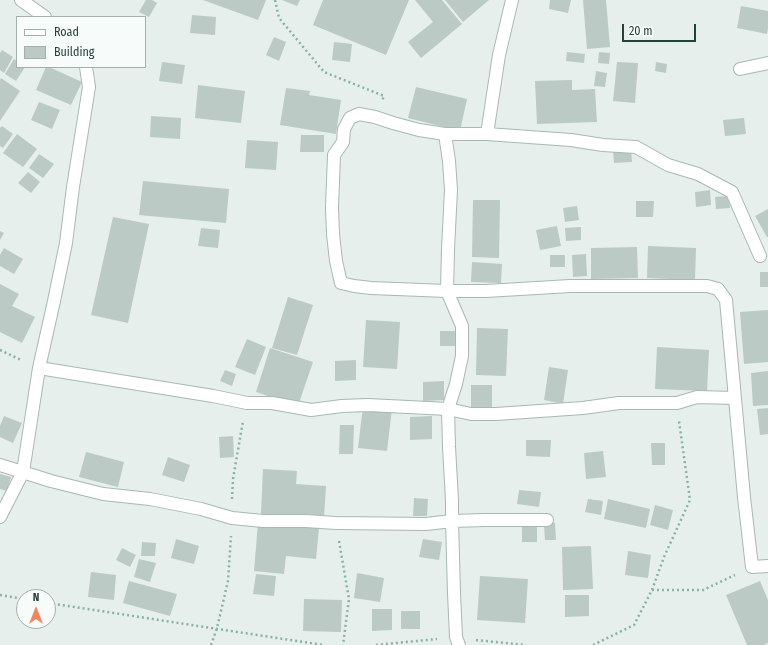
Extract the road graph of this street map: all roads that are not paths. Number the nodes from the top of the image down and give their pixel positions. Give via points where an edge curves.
1 (21, 0) edge
2 (512, 0) edge
3 (44, 16) edge
4 (768, 63) edge
5 (86, 68) edge
6 (740, 69) dead end
7 (445, 134) junction
8 (487, 134) junction
9 (760, 256) dead end
10 (447, 291) junction
11 (39, 368) junction
12 (735, 398) junction
13 (448, 409) junction
14 (0, 465) edge
15 (23, 472) junction
16 (0, 517) edge
17 (547, 520) dead end
18 (452, 521) junction
19 (768, 566) edge
20 (459, 645) edge

1 - 3 street
2 - 8 street via 499,55
4 - 6 street
5 - 11 street via 89,87 66,243
7 - 8 street
7 - 10 street via 451,190
7 - 10 street via 418,130 359,114 350,118 344,129 343,142 334,155 332,207 340,283 371,288
8 - 9 street via 636,147 668,165 698,174 732,192
10 - 12 street via 570,286 707,286 718,289 726,300
10 - 13 street via 462,326 462,356
11 - 13 street via 247,403 272,403 311,410 368,405
11 - 15 street
12 - 13 street via 697,397 677,403 619,403 496,414 472,414
12 - 19 street via 752,567
13 - 18 street
14 - 15 street
15 - 16 street
15 - 18 street via 103,494 150,499 232,518 336,523 426,524
17 - 18 street
18 - 20 street via 456,638

